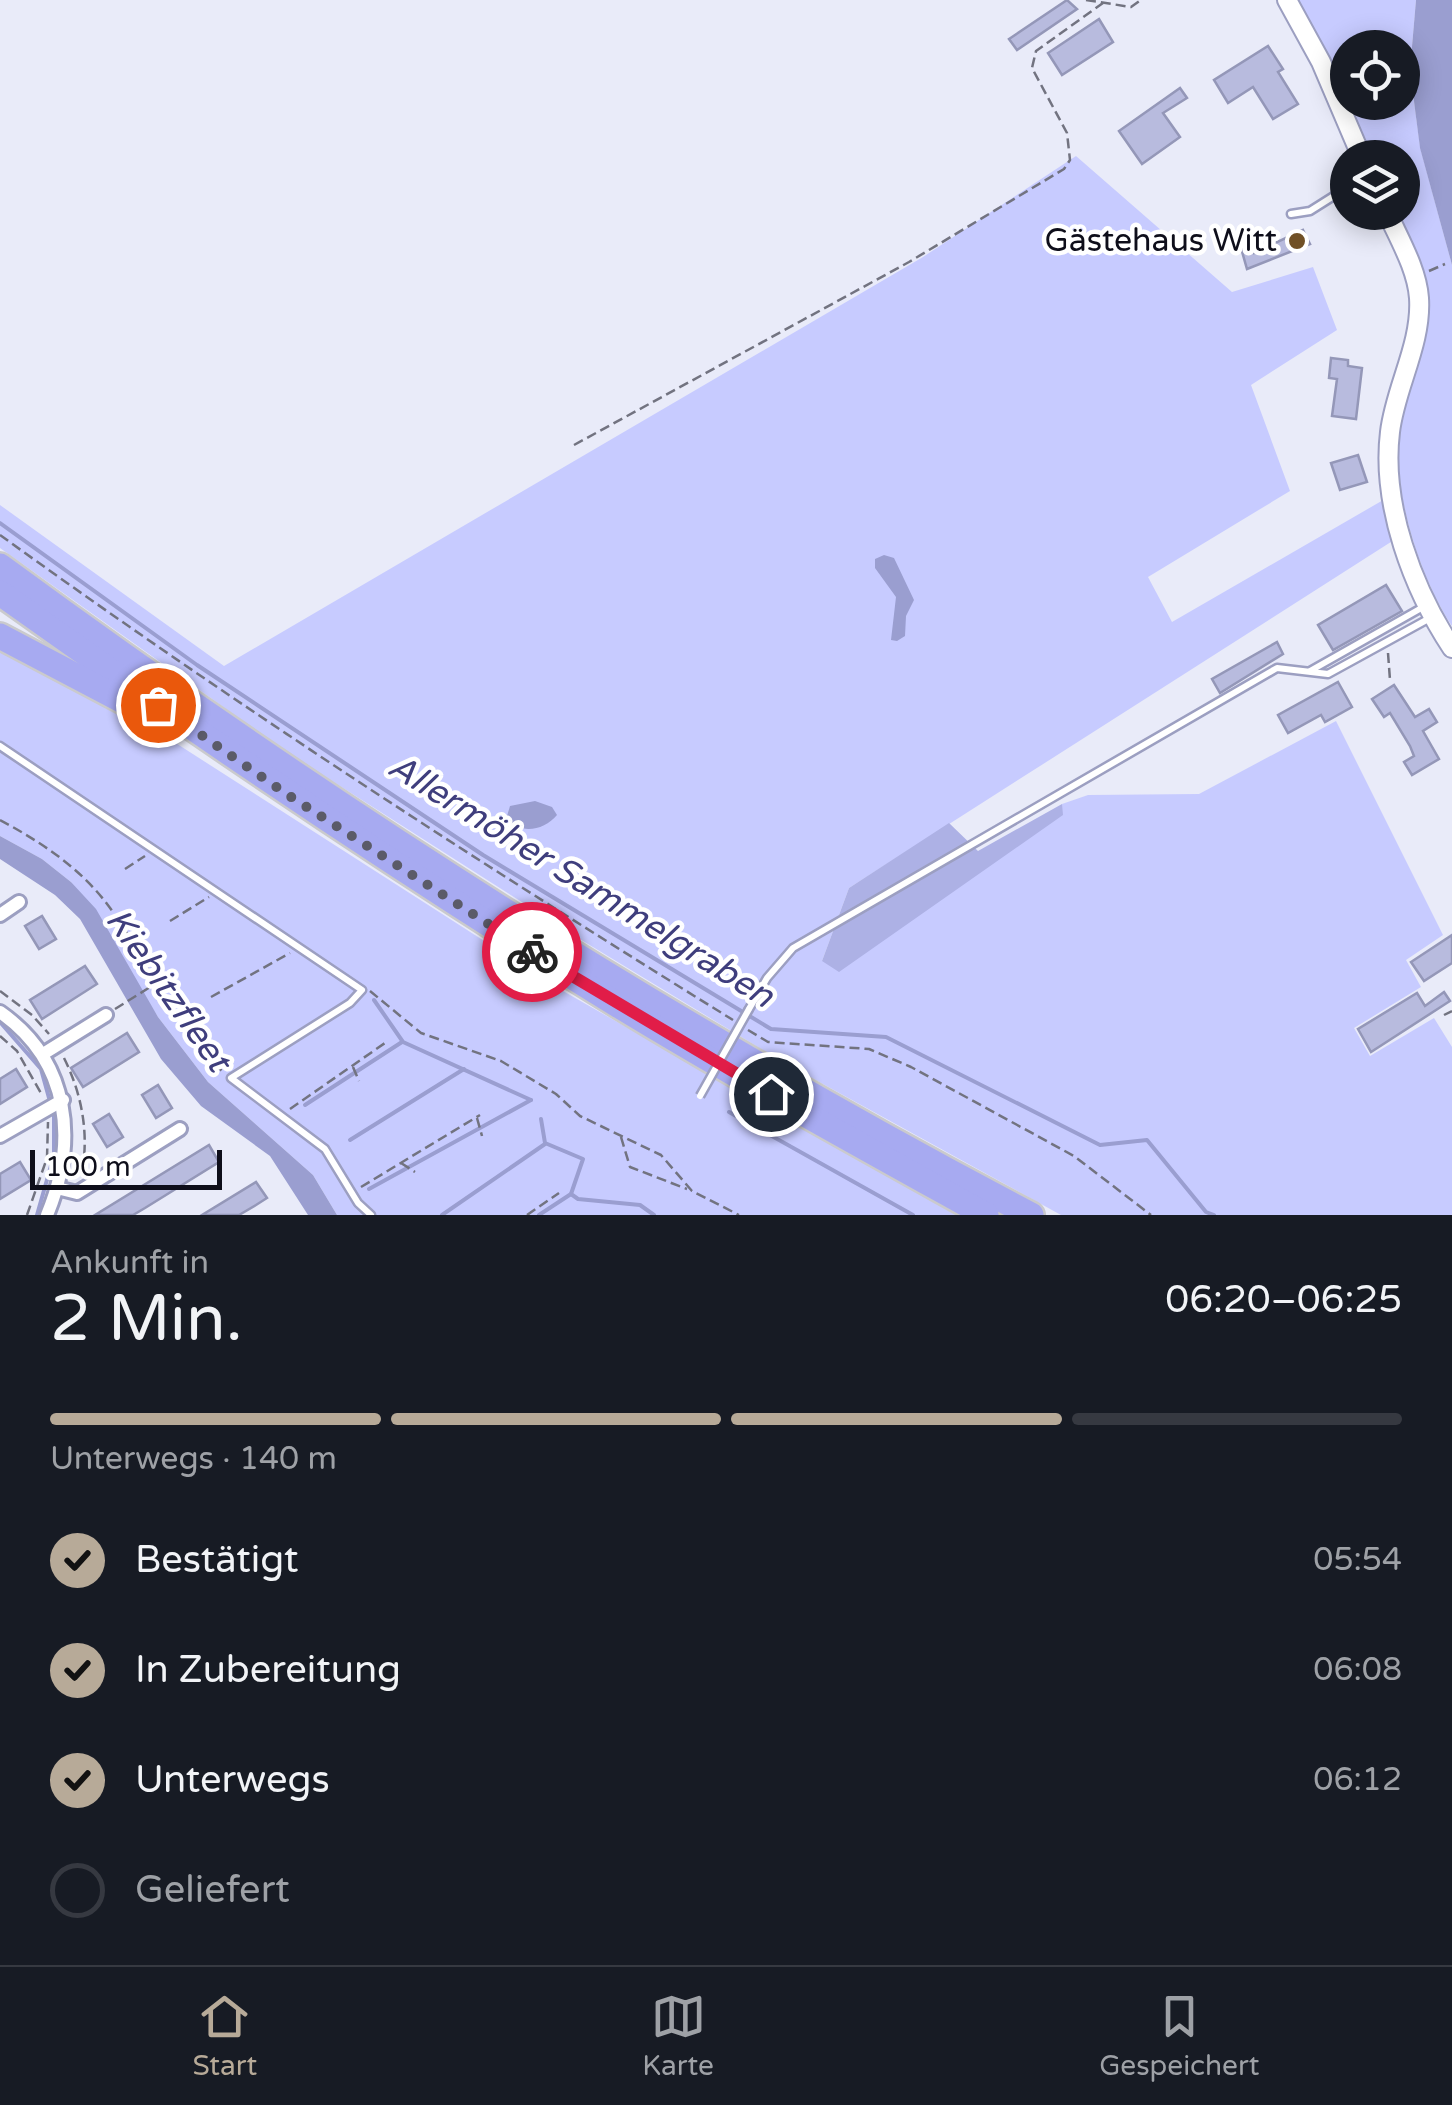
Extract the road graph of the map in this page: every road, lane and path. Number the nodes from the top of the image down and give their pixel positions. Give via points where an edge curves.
1 (1086, 0) edge
2 (1141, 0) edge
3 (1287, 0) edge
4 (1103, 2) junction
5 (1354, 140) edge
6 (1330, 200) edge
7 (1290, 214) dead end
8 (1394, 230) edge
9 (574, 445) dead end
10 (0, 535) edge
11 (0, 566) edge
12 (0, 593) edge
13 (1429, 611) junction
14 (0, 636) edge
15 (1387, 642) junction
16 (1452, 648) edge
17 (1308, 672) junction
18 (1390, 680) dead end
19 (0, 746) edge
20 (221, 750) junction
21 (0, 820) edge
22 (154, 850) junction
23 (125, 868) dead end
24 (219, 891) junction
25 (19, 902) dead end
26 (0, 915) edge
27 (170, 922) dead end
28 (300, 948) junction
29 (156, 983) junction
30 (362, 990) junction
31 (211, 997) dead end
32 (120, 1006) dead end
33 (1452, 1011) edge
34 (0, 1012) edge
35 (106, 1015) dead end
36 (1444, 1016) dead end
37 (384, 1043) dead end
38 (43, 1054) junction
39 (352, 1066) junction
40 (231, 1078) junction
41 (359, 1081) dead end
42 (700, 1096) dead end
43 (63, 1100) junction
44 (280, 1116) junction
45 (180, 1129) dead end
46 (0, 1136) edge
47 (482, 1136) dead end
48 (620, 1136) junction
49 (401, 1163) junction
50 (415, 1172) dead end
51 (58, 1188) junction
52 (692, 1191) junction
53 (352, 1193) junction
54 (559, 1194) dead end
55 (47, 1215) edge
56 (371, 1215) edge
57 (527, 1215) edge
58 (739, 1215) edge
59 (986, 1215) edge
60 (1031, 1215) edge
61 (1151, 1215) edge

1 - 4 path
2 - 4 path via 1131,7
3 - 5 street
4 - 9 path via 1036,51 1032,68 1067,132 1070,160 1064,169
6 - 7 lane
8 - 13 street via 1419,298 1389,465 1407,556
10 - 61 path via 395,809 768,1042 870,1049 911,1067 1074,1156
11 - 60 highway via 299,777 524,922 720,1042
12 - 20 highway
13 - 15 lane
13 - 16 street
13 - 17 lane
14 - 20 highway
15 - 17 lane via 1328,674
15 - 18 path
17 - 42 lane, bridge via 1277,668 794,948 766,978
19 - 22 lane
20 - 59 highway via 619,1005
21 - 29 path via 79,873
22 - 23 path
22 - 24 lane
24 - 27 path
24 - 28 lane
25 - 26 street
28 - 30 lane
28 - 31 path
29 - 32 path
29 - 40 path via 181,1028
30 - 40 lane
30 - 48 path via 376,991 421,1032 501,1060
33 - 36 path
34 - 38 street
35 - 38 street
37 - 39 path
38 - 43 street
39 - 41 path
39 - 44 path
40 - 44 lane
43 - 46 street
43 - 51 street via 67,1135
44 - 53 lane via 324,1149
45 - 51 street via 77,1193
47 - 49 path via 478,1116
48 - 52 path via 660,1156
48 - 52 path via 630,1167
49 - 50 path
49 - 53 path
51 - 55 street
52 - 58 path
53 - 56 lane
54 - 57 path

